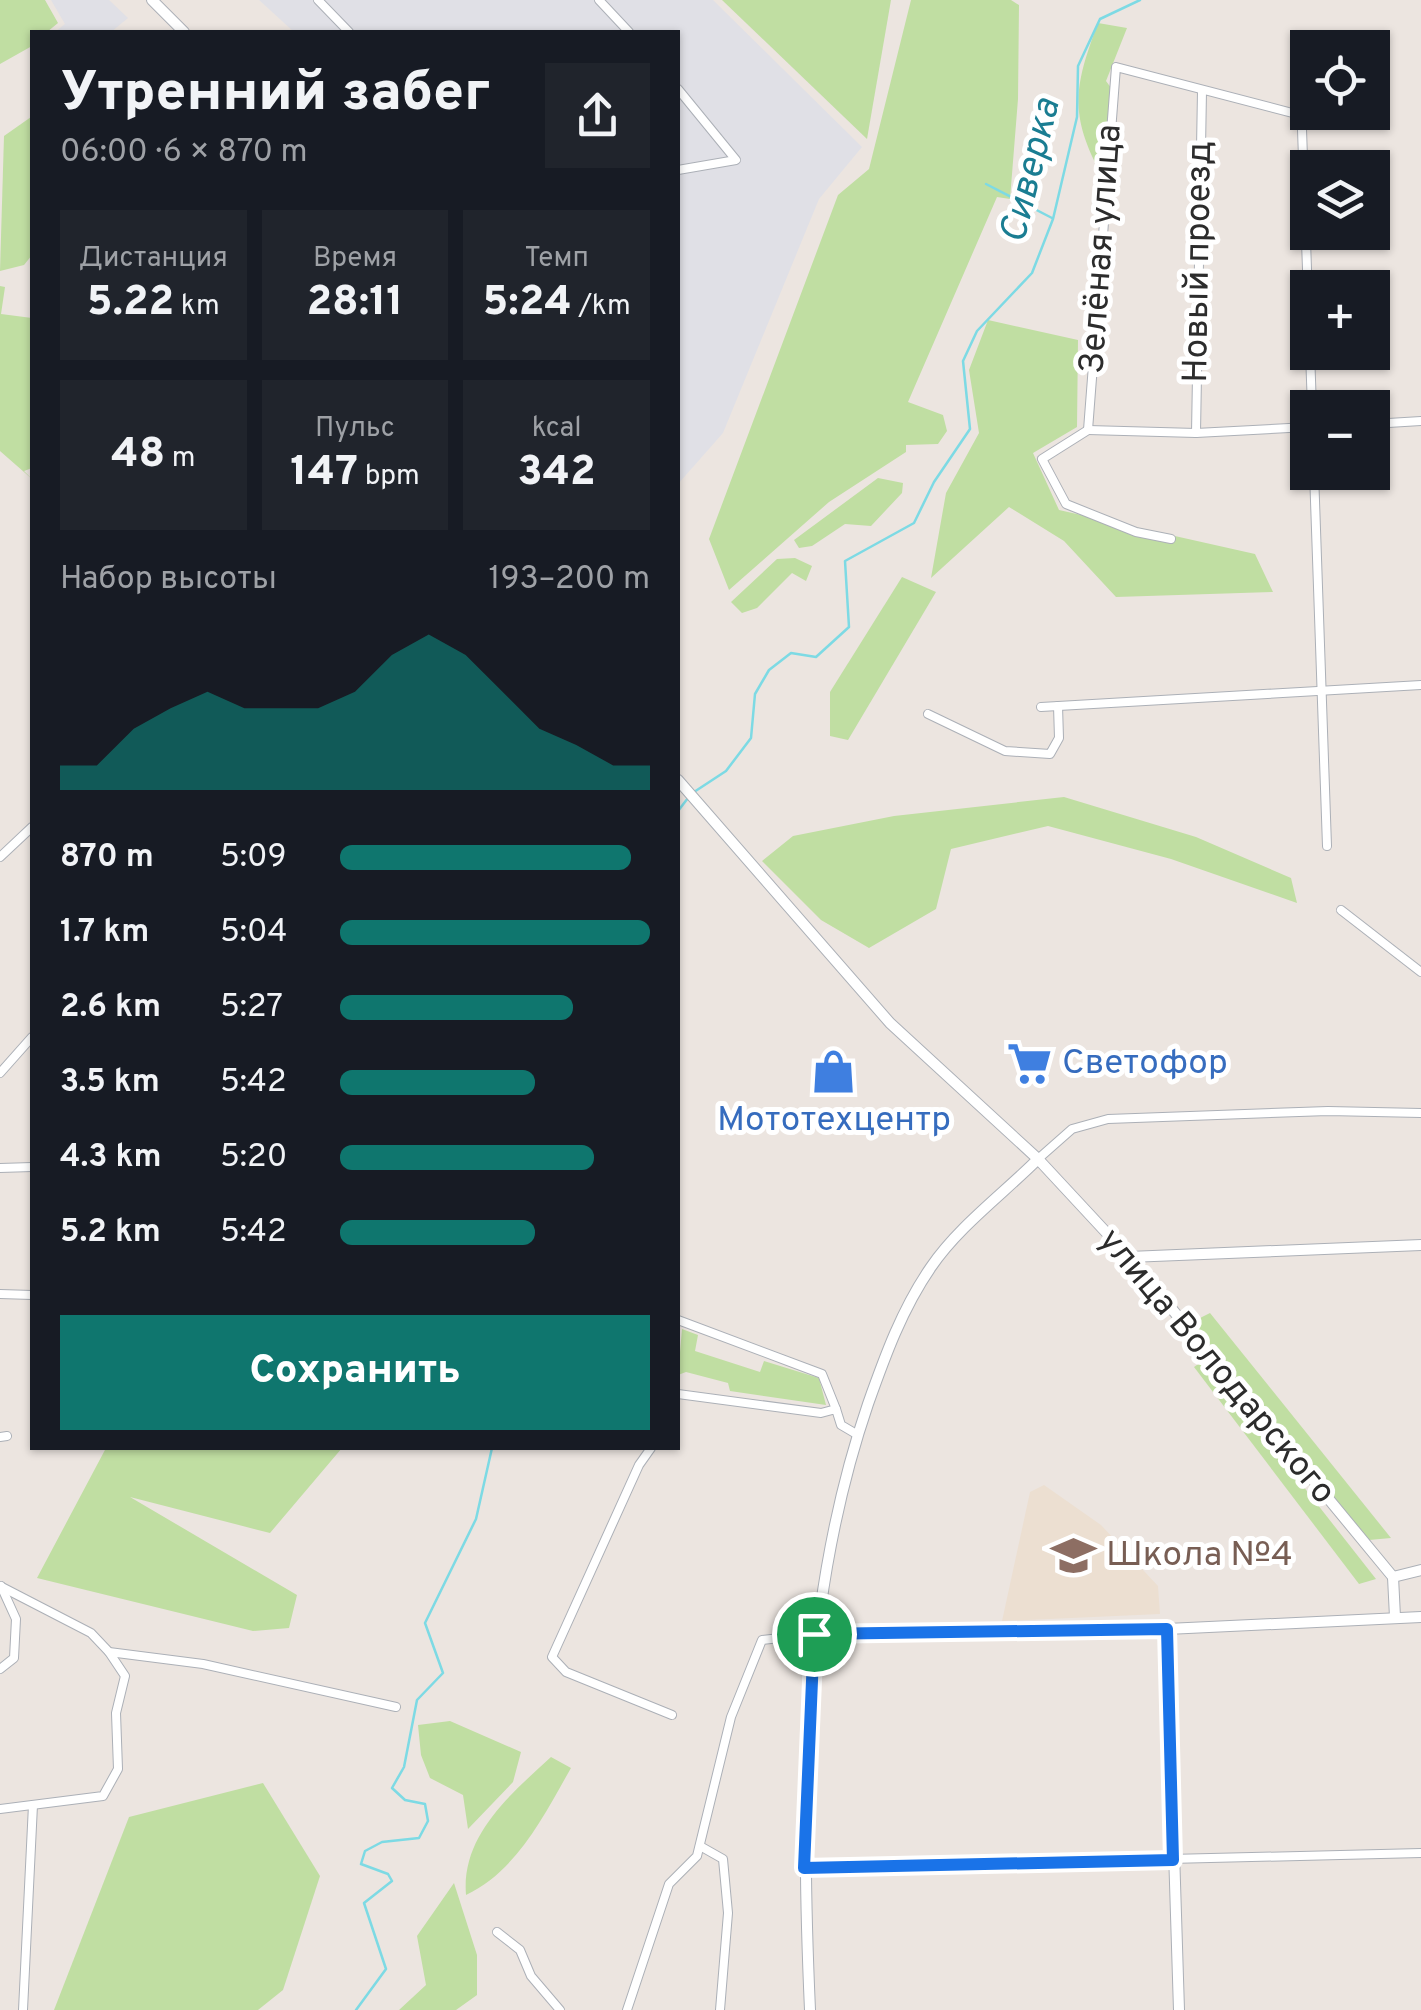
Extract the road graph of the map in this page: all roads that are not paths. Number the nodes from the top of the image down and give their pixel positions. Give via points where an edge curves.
1 (152, 0) edge
2 (318, 0) edge
3 (599, 0) edge
4 (182, 30) edge
5 (347, 30) edge
6 (627, 30) edge
7 (1202, 90) junction
8 (680, 91) edge
9 (1290, 112) edge
10 (1301, 130) edge
11 (680, 170) edge
12 (1307, 270) edge
13 (1421, 421) edge
14 (1390, 423) edge
15 (1290, 428) edge
16 (1088, 430) junction
17 (1196, 433) junction
18 (1315, 490) edge
19 (1171, 538) dead end
20 (1421, 685) edge
21 (1322, 690) junction
22 (1058, 706) junction
23 (1041, 707) dead end
24 (928, 714) dead end
25 (680, 782) edge
26 (30, 829) edge
27 (1327, 846) dead end
28 (0, 857) edge
29 (1340, 910) dead end
30 (1421, 972) edge
31 (30, 1039) edge
32 (0, 1073) edge
33 (1421, 1113) edge
34 (1038, 1159) junction
35 (30, 1167) edge
36 (0, 1168) edge
37 (1421, 1244) edge
38 (1129, 1257) junction
39 (0, 1294) edge
40 (30, 1295) edge
41 (680, 1321) edge
42 (680, 1394) edge
43 (836, 1409) junction
44 (858, 1435) junction
45 (649, 1450) edge
46 (1421, 1570) edge
47 (1393, 1576) junction
48 (0, 1586) edge
49 (1395, 1617) junction
50 (1421, 1617) edge
51 (1167, 1629) junction
52 (814, 1634) junction
53 (109, 1652) junction
54 (0, 1668) edge
55 (396, 1707) dead end
56 (672, 1716) dead end
57 (33, 1805) junction
58 (0, 1809) edge
59 (700, 1846) junction
60 (1421, 1853) edge
61 (1173, 1860) junction
62 (804, 1868) junction
63 (497, 1932) dead end
64 (23, 2010) edge
65 (560, 2010) edge
66 (626, 2010) edge
67 (720, 2010) edge
68 (810, 2010) edge
69 (1179, 2010) edge

1 - 4 main road
2 - 5 street
3 - 6 street
7 - 9 street
7 - 16 street, Зелёная улица via 1116,68
7 - 17 street, Новый проезд
8 - 11 street via 736,160
10 - 12 street
13 - 14 street
15 - 17 street
16 - 17 street
16 - 19 street via 1042,460 1066,504 1136,532
18 - 21 street
20 - 21 street
21 - 22 street
21 - 27 street
22 - 23 street
22 - 24 street via 1059,738 1050,754 1005,752
25 - 34 main road, улица Володарского via 890,1023
26 - 28 street
29 - 30 street
31 - 32 street
33 - 34 street via 1108,1119 1072,1129
34 - 38 main road, улица Володарского
34 - 44 main road via 932,1264 890,1340
35 - 36 street
37 - 38 main road
38 - 47 main road, улица Володарского
39 - 40 street
41 - 43 street via 822,1374
42 - 43 street via 822,1413
43 - 44 street via 841,1425
44 - 52 main road
45 - 56 street via 552,1657 566,1672
46 - 47 main road
47 - 49 main road
48 - 53 street via 91,1633
48 - 54 street via 16,1619 14,1658
49 - 50 main road
49 - 51 main road
51 - 52 street
51 - 61 main road
52 - 59 street via 762,1640 731,1717
52 - 62 main road
53 - 55 street via 202,1664
53 - 57 street via 125,1676 116,1713 118,1769 103,1796
57 - 58 street
57 - 64 street
59 - 66 street via 669,1884
59 - 67 street via 723,1859 728,1913
60 - 61 street
61 - 62 street
61 - 69 main road
62 - 68 main road
63 - 65 street via 520,1950 531,1976

